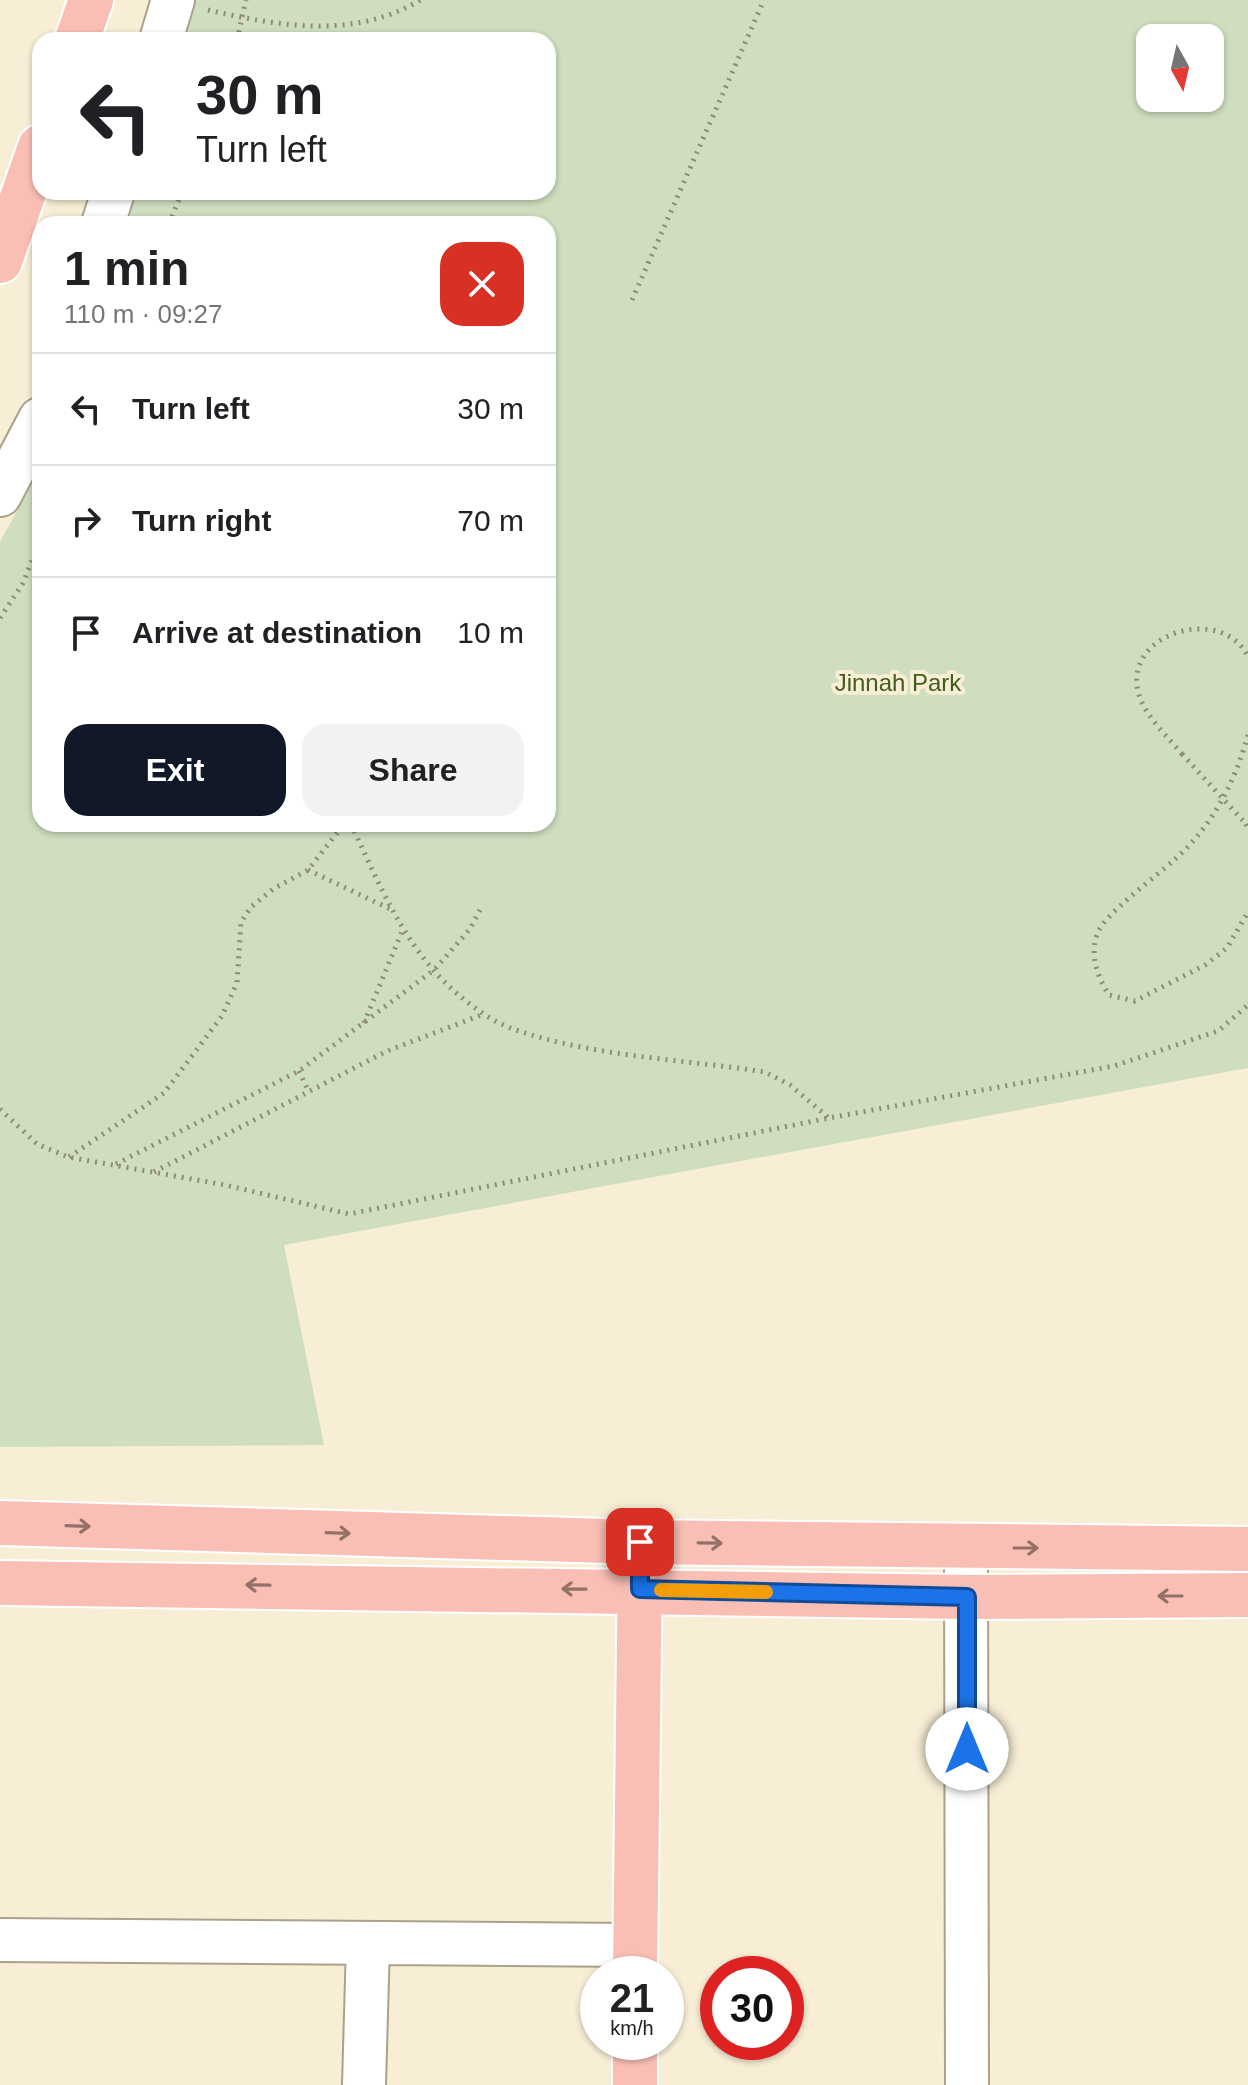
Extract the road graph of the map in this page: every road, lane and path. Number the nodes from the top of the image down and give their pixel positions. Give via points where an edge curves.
1 (91, 0) edge
2 (173, 0) edge
3 (246, 0) edge
4 (420, 0) edge
5 (764, 0) edge
6 (242, 18) junction
7 (80, 32) edge
8 (163, 32) edge
9 (239, 32) edge
10 (32, 170) edge
11 (0, 261) edge
12 (632, 300) dead end
13 (32, 434) edge
14 (0, 495) edge
15 (32, 560) edge
16 (0, 618) edge
17 (1248, 657) edge
18 (1248, 735) edge
19 (1247, 826) edge
20 (338, 832) edge
21 (355, 832) edge
22 (308, 870) junction
23 (392, 910) junction
24 (480, 910) dead end
25 (1248, 912) edge
26 (403, 928) junction
27 (434, 970) junction
28 (1248, 1005) edge
29 (484, 1014) junction
30 (363, 1025) junction
31 (299, 1071) junction
32 (308, 1090) junction
33 (0, 1109) edge
34 (829, 1118) junction
35 (68, 1157) junction
36 (114, 1165) junction
37 (151, 1173) junction
38 (0, 1523) edge
39 (640, 1542) junction
40 (966, 1548) junction
41 (1248, 1549) edge
42 (0, 1583) edge
43 (640, 1589) junction
44 (1248, 1595) edge
45 (967, 1597) junction
46 (0, 1940) edge
47 (368, 1944) junction
48 (582, 1956) edge
49 (636, 1956) edge
50 (635, 2060) edge
51 (364, 2085) edge
52 (635, 2085) edge
53 (967, 2085) edge

1 - 7 main road
2 - 8 street
3 - 6 path
4 - 6 path via 400,12 346,24 306,28
5 - 12 path
6 - 9 path
10 - 11 main road
13 - 14 street
15 - 16 path
17 - 19 path, bridge via 1232,636 1200,628 1160,639 1138,667 1140,699
18 - 25 path via 1237,776 1209,821 1099,930 1094,953 1098,978 1109,995 1135,1001 1175,983 1227,948
20 - 22 path
21 - 23 path
22 - 23 path
22 - 35 path via 273,889 241,922 237,983 191,1061 164,1093
23 - 26 path
24 - 27 path
26 - 27 path
26 - 30 path
27 - 29 path
27 - 30 path
28 - 34 path via 1218,1031 1114,1066
29 - 32 path via 387,1051
29 - 34 path via 511,1028 593,1049 765,1072 790,1085
30 - 31 path
31 - 32 path
31 - 36 path
32 - 37 path
33 - 35 path via 37,1144
34 - 37 path via 349,1214
35 - 36 path
36 - 37 path
38 -> 39 main road
39 -> 40 main road
39 - 43 main road
40 -> 41 main road
40 - 45 street
43 -> 42 main road
43 - 45 main road
43 - 49 main road
44 -> 45 main road
45 - 53 street
46 - 47 street
47 - 48 street
47 - 51 street
50 - 52 main road

